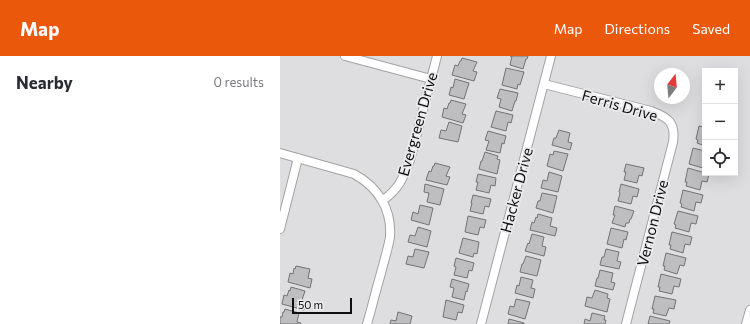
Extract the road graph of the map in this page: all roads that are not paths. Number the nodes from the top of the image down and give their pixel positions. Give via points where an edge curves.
1 (345, 56) edge
2 (437, 56) edge
3 (551, 56) edge
4 (431, 79) junction
5 (544, 84) junction
6 (671, 123) joint
7 (280, 153) edge
8 (298, 158) junction
9 (383, 200) junction
10 (280, 229) edge
11 (750, 310) edge
12 (368, 324) edge
13 (481, 324) edge
14 (626, 324) edge
15 (746, 324) edge

1 - 4 street
2 - 4 street, Evergreen Drive
3 - 5 street, Hacker Drive
4 - 9 street, Evergreen Drive via 410,160 392,194
5 - 6 street, Ferris Drive via 651,111 662,115
5 - 13 street, Hacker Drive
6 - 14 street, Vernon Drive via 674,131 673,142
7 - 8 street
8 - 9 street via 354,174 374,188
8 - 10 street
9 - 12 street via 388,215 390,236
11 - 15 street

